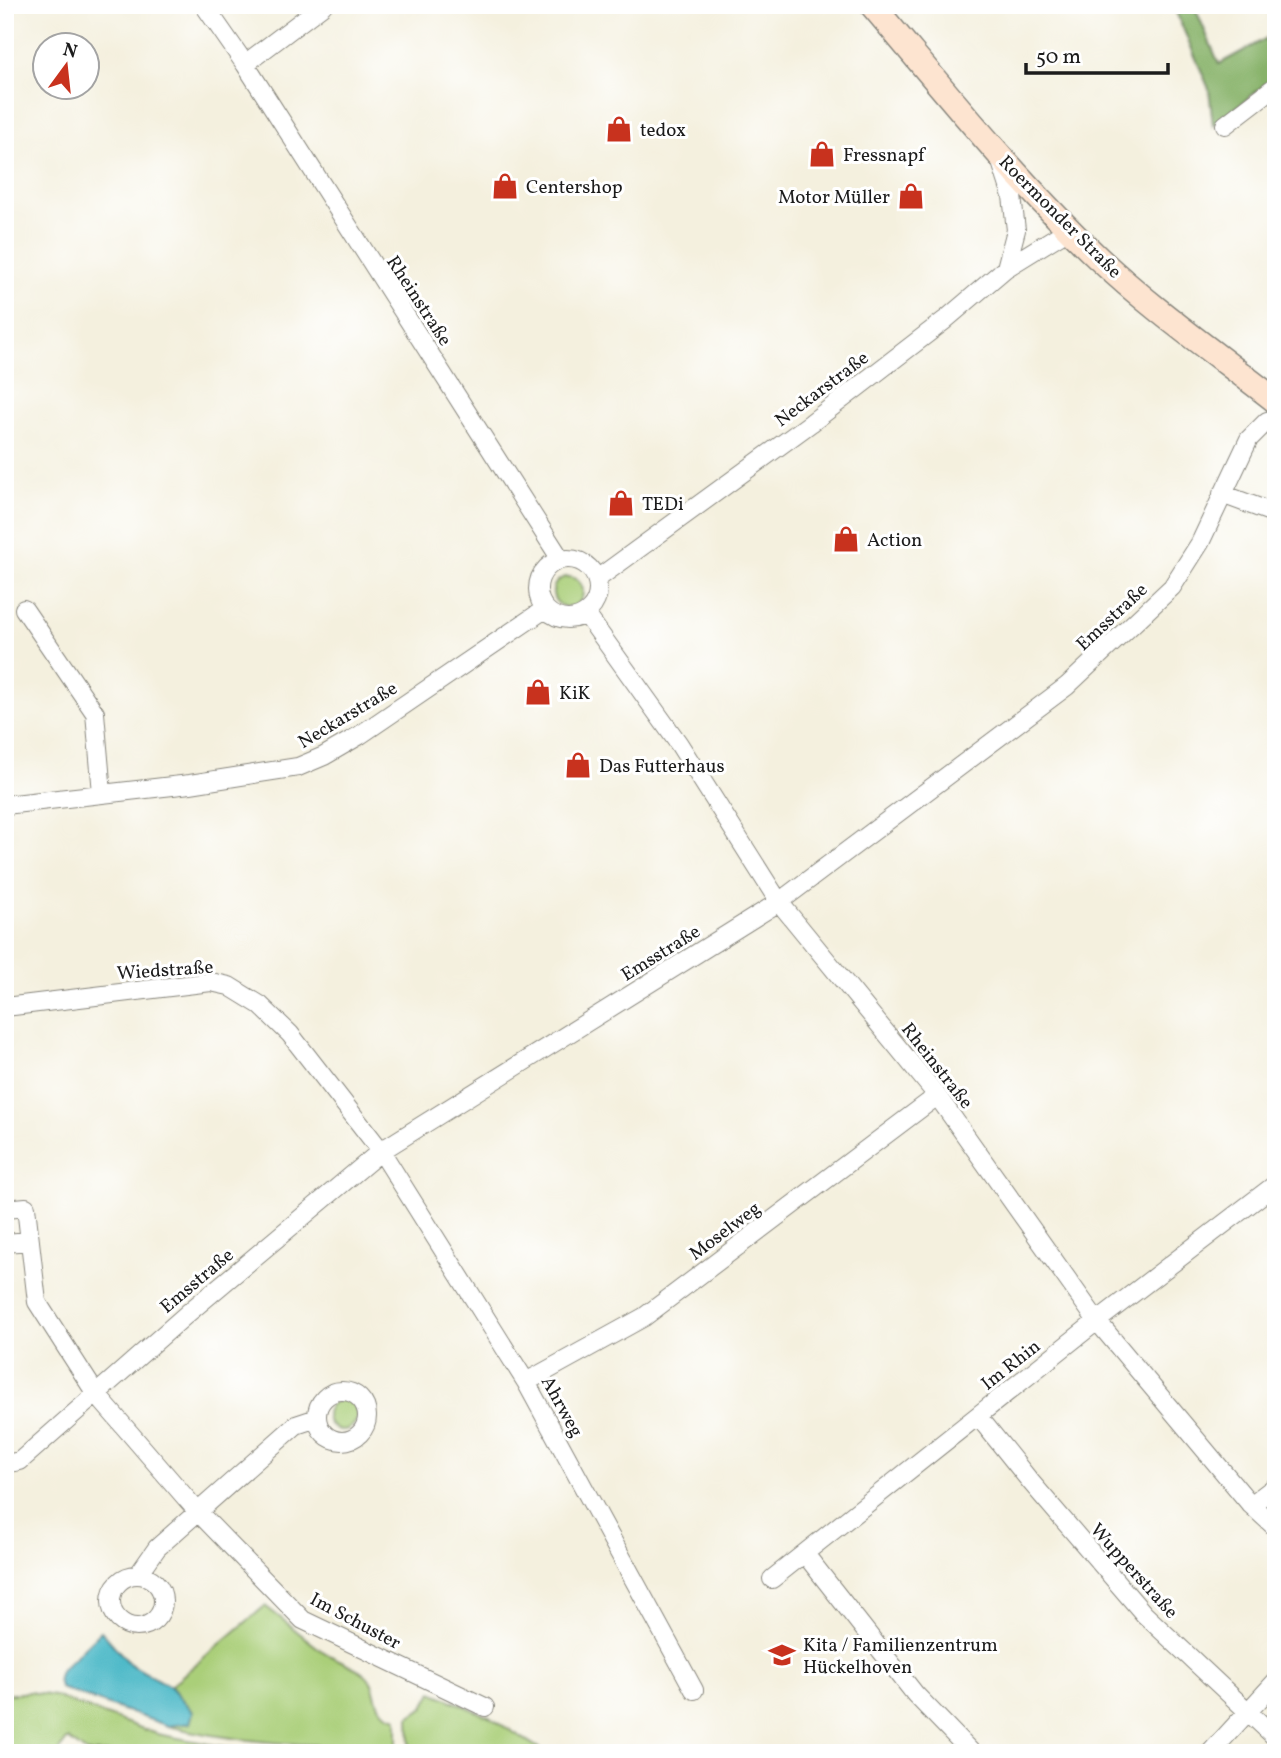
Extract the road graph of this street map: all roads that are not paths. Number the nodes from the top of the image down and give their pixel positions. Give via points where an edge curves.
1 (204, 5) edge
2 (323, 5) edge
3 (872, 5) edge
4 (245, 64) junction
5 (1276, 86) edge
6 (1225, 125) dead end
7 (998, 153) junction
8 (1069, 229) junction
9 (1006, 268) junction
10 (1276, 401) edge
11 (1276, 419) edge
12 (1222, 494) junction
13 (1276, 514) edge
14 (560, 558) junction
15 (597, 579) junction
16 (24, 609) dead end
17 (545, 609) junction
18 (586, 614) junction
19 (102, 793) junction
20 (5, 805) edge
21 (779, 902) junction
22 (5, 1007) edge
23 (936, 1094) junction
24 (381, 1151) junction
25 (1276, 1184) edge
26 (5, 1209) edge
27 (30, 1241) junction
28 (5, 1243) edge
29 (1097, 1321) junction
30 (526, 1382) junction
31 (96, 1394) junction
32 (978, 1416) junction
33 (317, 1418) dead end
34 (5, 1464) edge
35 (1276, 1486) edge
36 (1251, 1505) junction
37 (198, 1511) junction
38 (1276, 1528) edge
39 (804, 1554) junction
40 (138, 1575) dead end
41 (772, 1579) dead end
42 (1276, 1681) edge
43 (694, 1690) dead end
44 (485, 1707) dead end
45 (1247, 1713) junction
46 (1276, 1738) edge
47 (972, 1753) edge
48 (1210, 1753) edge

1 - 4 street, Rheinstraße
2 - 4 street
3 - 7 main road, Roermonder Straße
4 - 14 street, Rheinstraße
5 - 6 street
7 - 8 main road, Roermonder Straße
7 - 9 street via 1012,196 1016,230
8 - 9 street, Neckarstraße
8 - 10 main road, Roermonder Straße via 1212,353
9 - 15 street, Neckarstraße via 822,415
11 - 12 street, Emsstraße via 1267,421 1249,439
12 - 13 street
12 - 21 street, Emsstraße via 1200,543 1172,587 1067,686
14 - 15 street via 585,563
14 - 17 street via 540,578 537,589
15 - 18 street via 598,592
16 - 19 street via 95,713
17 - 18 street via 565,619
17 - 19 street, Neckarstraße via 360,735 306,764
18 - 21 street, Rheinstraße via 678,744
19 - 20 street, Neckarstraße
21 - 23 street, Rheinstraße
21 - 24 street, Emsstraße
22 - 24 street, Wiedstraße via 211,982 229,986 260,1005 290,1034
23 - 29 street, Rheinstraße
23 - 30 street, Moselweg via 644,1317
24 - 30 street, Ahrweg
24 - 31 street, Emsstraße
25 - 29 street, Im Rhin
26 - 27 street, Im Schuster via 26,1206
27 - 28 street
27 - 31 street, Im Schuster via 37,1302
29 - 32 street, Im Rhin
29 - 36 street, Rheinstraße
30 - 43 street, Ahrweg
31 - 34 street, Emsstraße via 20,1461
31 - 37 street, Im Schuster
32 - 39 street, Im Rhin
32 - 45 street, Wupperstraße via 1143,1614
33 - 37 street via 296,1426
35 - 36 street
36 - 38 street, Rheinstraße
37 - 40 street via 157,1548
37 - 44 street, Im Schuster via 303,1620
39 - 41 street, Im Rhin
39 - 47 street via 915,1694
42 - 45 street
45 - 46 street, Wupperstraße
45 - 48 street

